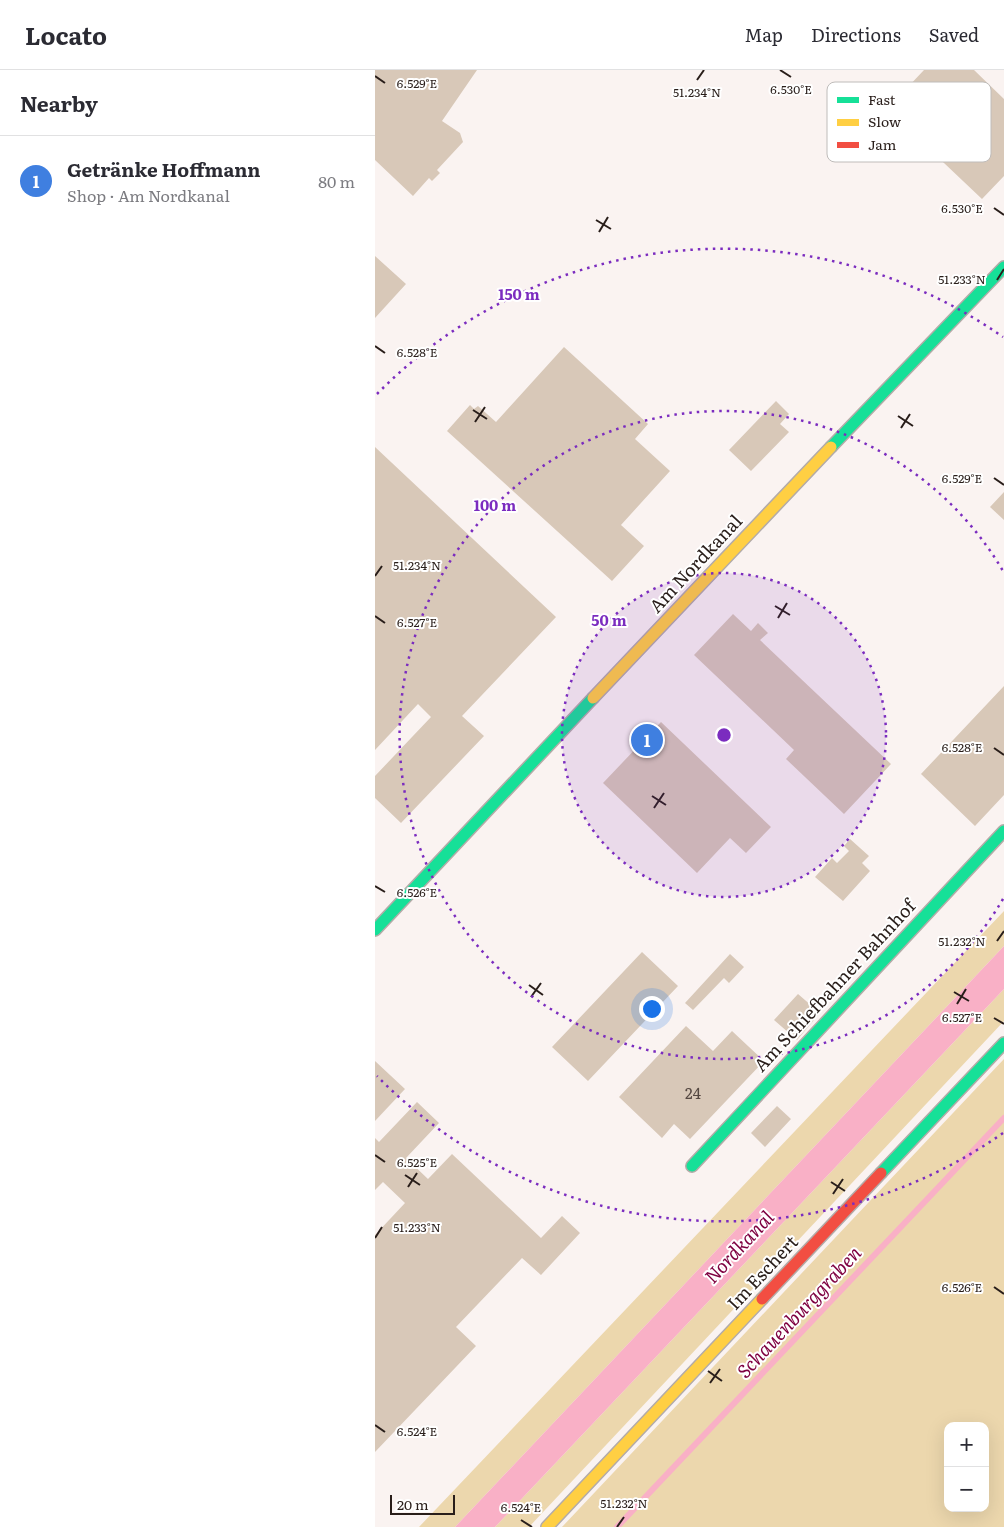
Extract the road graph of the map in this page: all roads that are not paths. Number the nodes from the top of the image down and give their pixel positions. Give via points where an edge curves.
1 (1004, 267) edge
2 (1004, 831) edge
3 (375, 930) edge
4 (1004, 1043) edge
5 (692, 1166) dead end
6 (547, 1527) edge

1 - 3 street, Am Nordkanal
2 - 5 street, Am Schiefbahner Bahnhof
4 - 6 street, Im Eschert

